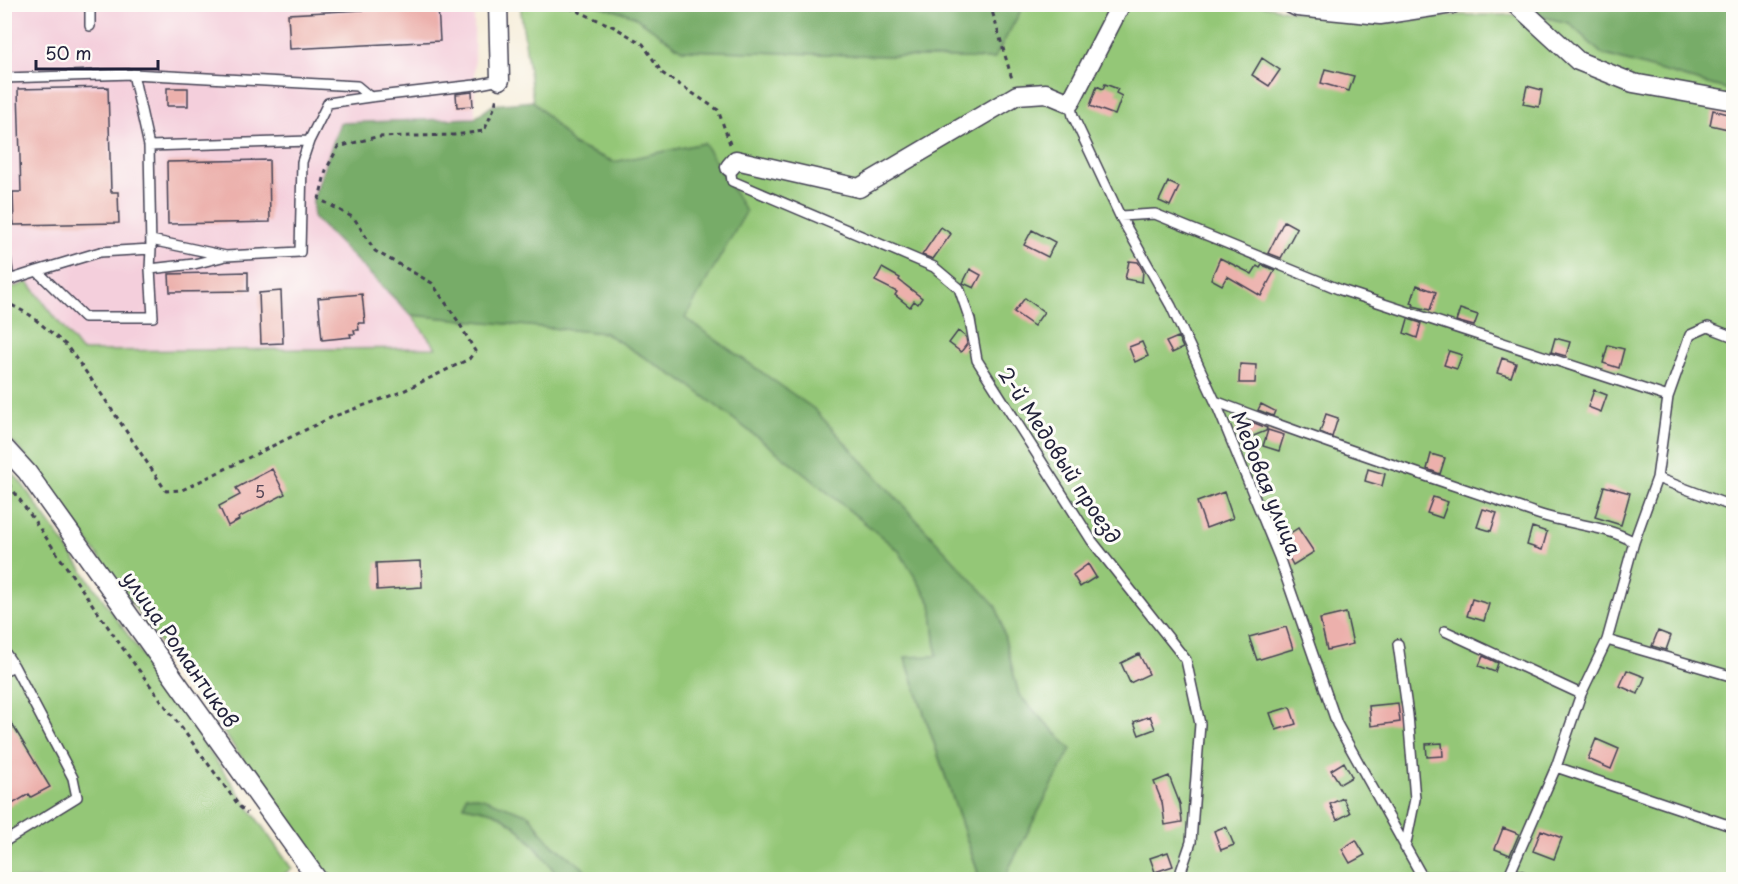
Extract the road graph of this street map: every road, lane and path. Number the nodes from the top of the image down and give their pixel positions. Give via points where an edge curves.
1 (90, 4) edge
2 (498, 4) edge
3 (561, 4) edge
4 (990, 4) edge
5 (1121, 4) edge
6 (1291, 4) edge
7 (1452, 4) edge
8 (1516, 4) edge
9 (90, 26) dead end
10 (133, 74) junction
11 (4, 78) edge
12 (500, 80) junction
13 (1017, 95) junction
14 (370, 97) junction
15 (1734, 101) edge
16 (1070, 103) junction
17 (309, 141) junction
18 (149, 146) junction
19 (733, 164) junction
20 (1120, 216) junction
21 (4, 242) edge
22 (151, 244) junction
23 (226, 256) junction
24 (150, 269) junction
25 (37, 271) junction
26 (4, 301) edge
27 (1734, 337) edge
28 (1668, 397) junction
29 (1215, 401) junction
30 (4, 447) edge
31 (4, 477) edge
32 (1657, 478) junction
33 (1734, 507) edge
34 (1634, 542) junction
35 (1445, 631) dead end
36 (1607, 640) junction
37 (1398, 644) dead end
38 (4, 651) edge
39 (9, 668) edge
40 (1734, 677) edge
41 (1581, 694) junction
42 (1556, 767) junction
43 (249, 814) dead end
44 (1734, 826) edge
45 (4, 842) edge
46 (1405, 848) junction
47 (1509, 876) edge
48 (318, 879) edge
49 (1178, 879) edge
50 (1424, 879) edge
51 (1533, 879) edge

1 - 9 lane
2 - 12 street
3 - 19 path via 643,44 662,73 718,110
4 - 13 path
5 - 16 street
6 - 7 street via 1297,8 1380,15
8 - 15 street via 1578,61 1633,83
10 - 11 lane
10 - 14 lane via 357,86
10 - 18 lane
12 - 14 lane
12 - 26 path via 495,106 484,130 454,135 376,137 338,147 326,170 319,199 354,218 375,251 432,284 475,351 469,360 401,392 332,417 182,490 166,491 66,345 30,315
13 - 16 street via 1046,93
13 - 19 street via 859,188
14 - 17 lane via 328,103
16 - 20 lane, Медовая улица
17 - 18 lane
17 - 23 lane via 302,162 300,252
18 - 22 lane
19 - 49 lane, 2-й Медовый проезд via 732,181 934,267 959,288 977,360 1092,541 1186,660 1200,723 1191,842
20 - 28 lane via 1155,214 1341,290
20 - 29 lane, Медовая улица via 1171,306
21 - 25 lane via 9,280
22 - 23 lane
22 - 24 lane
22 - 25 lane via 100,252
23 - 24 lane
24 - 25 lane via 153,317 84,317
27 - 28 lane via 1708,327 1690,335
28 - 32 lane
29 - 34 lane via 1533,513 1619,533
29 - 46 lane, Медовая улица via 1279,558 1337,724
30 - 48 street, улица Романтиков via 27,472
31 - 43 path via 131,659
32 - 33 lane
32 - 34 lane
34 - 36 lane
35 - 41 lane
36 - 40 lane
36 - 41 lane
37 - 46 lane via 1415,799
38 - 39 lane
39 - 45 lane via 73,778 77,797
41 - 42 lane
42 - 44 lane
42 - 47 lane
46 - 50 lane, Медовая улица
47 - 51 lane

